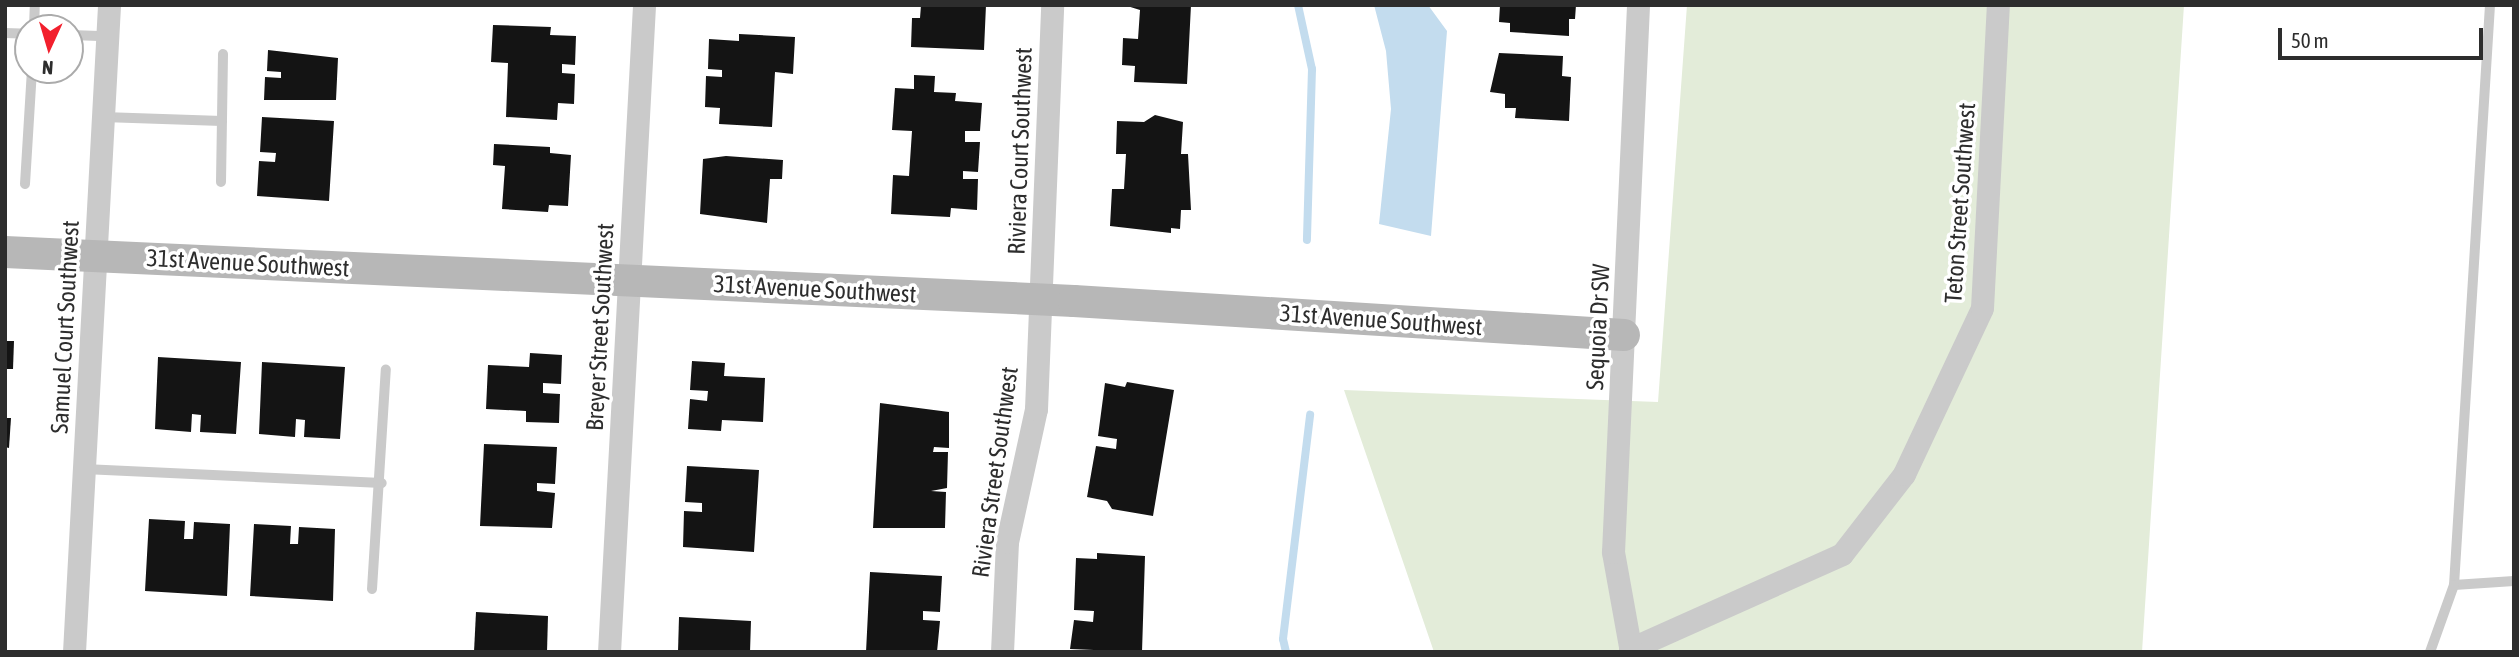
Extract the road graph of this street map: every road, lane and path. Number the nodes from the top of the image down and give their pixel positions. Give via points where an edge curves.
1 (109, 5) edge
2 (644, 5) edge
3 (1052, 5) edge
4 (1639, 5) edge
5 (1998, 5) edge
6 (2490, 5) edge
7 (84, 35) edge
8 (107, 36) junction
9 (223, 54) dead end
10 (31, 84) edge
11 (103, 117) junction
12 (222, 121) junction
13 (221, 182) dead end
14 (25, 184) dead end
15 (5, 252) edge
16 (95, 256) junction
17 (629, 281) junction
18 (1041, 299) junction
19 (1624, 335) junction
20 (386, 369) dead end
21 (84, 469) junction
22 (382, 483) junction
23 (2514, 581) edge
24 (2454, 585) junction
25 (372, 589) dead end
26 (1631, 650) edge
27 (74, 652) edge
28 (609, 652) edge
29 (1002, 652) edge
30 (2430, 652) edge

1 - 8 street, Samuel Court Southwest
2 - 17 street, Breyer Street Southwest
3 - 18 street, Riviera Court Southwest
4 - 19 street, Sequoia Dr SW
5 - 26 street, Teton Street Southwest via 1982,308 1904,474 1842,554
6 - 24 lane
7 - 8 lane
8 - 11 street, Samuel Court Southwest
9 - 12 lane
10 - 14 lane
11 - 12 lane
11 - 16 street, Samuel Court Southwest
12 - 13 lane
15 - 16 street, 31st Avenue Southwest
16 - 17 street, 31st Avenue Southwest
16 - 21 street, Samuel Court Southwest
17 - 18 street, 31st Avenue Southwest
17 - 28 street, Breyer Street Southwest
18 - 19 street, 31st Avenue Southwest
18 - 29 street, Riviera Street Southwest via 1036,410 1007,542
19 - 26 street, Sequoia Dr SW via 1613,552
20 - 22 lane
21 - 22 lane
21 - 27 street, Samuel Court Southwest
22 - 25 lane
23 - 24 lane
24 - 30 lane

